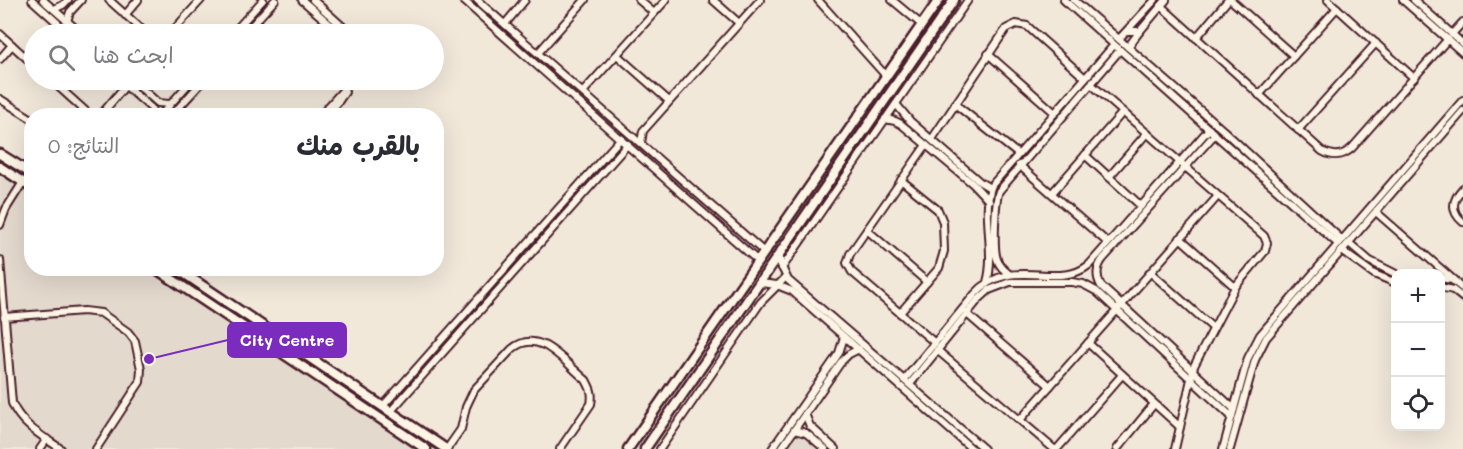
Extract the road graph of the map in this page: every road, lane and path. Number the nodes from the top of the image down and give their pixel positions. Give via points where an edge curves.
1 (32, 0) edge
2 (43, 0) edge
3 (68, 0) edge
4 (81, 0) edge
5 (109, 0) edge
6 (138, 0) edge
7 (201, 0) edge
8 (263, 0) edge
9 (275, 0) edge
10 (302, 0) edge
11 (313, 0) edge
12 (463, 0) edge
13 (525, 0) edge
14 (585, 0) edge
15 (639, 0) edge
16 (666, 0) edge
17 (713, 0) edge
18 (760, 0) edge
19 (818, 0) edge
20 (892, 0) edge
21 (939, 0) edge
22 (954, 0) edge
23 (968, 0) edge
24 (1064, 0) edge
25 (1074, 0) edge
26 (1155, 0) edge
27 (1230, 0) edge
28 (1328, 0) edge
29 (1403, 0) edge
30 (1414, 0) edge
31 (478, 1) edge
32 (1164, 3) edge
33 (1336, 8) junction
34 (54, 9) junction
35 (473, 9) junction
36 (1080, 9) junction
37 (654, 13) junction
38 (125, 15) junction
39 (67, 21) junction
40 (1463, 22) edge
41 (739, 23) junction
42 (59, 24) edge
43 (70, 24) edge
44 (135, 24) edge
45 (179, 24) edge
46 (241, 24) edge
47 (253, 24) edge
48 (330, 24) edge
49 (340, 24) edge
50 (505, 24) junction
51 (922, 25) junction
52 (1129, 31) junction
53 (1140, 31) junction
54 (0, 34) edge
55 (1450, 37) junction
56 (1196, 38) junction
57 (1376, 43) junction
58 (1463, 44) edge
59 (12, 45) junction
60 (1118, 45) junction
61 (1128, 47) junction
62 (538, 53) junction
63 (1463, 53) edge
64 (988, 54) junction
65 (617, 55) junction
66 (24, 56) edge
67 (1294, 56) junction
68 (0, 59) edge
69 (889, 73) junction
70 (902, 77) junction
71 (1085, 78) junction
72 (1414, 78) junction
73 (1091, 84) junction
74 (1174, 87) junction
75 (62, 90) edge
76 (122, 90) edge
77 (131, 90) edge
78 (144, 90) edge
79 (183, 90) edge
80 (195, 90) edge
81 (343, 90) edge
82 (349, 90) edge
83 (583, 92) junction
84 (1169, 93) junction
85 (1259, 95) junction
86 (152, 97) junction
87 (0, 99) edge
88 (1463, 100) edge
89 (669, 101) junction
90 (146, 104) junction
91 (170, 104) junction
92 (896, 104) junction
93 (955, 104) junction
94 (82, 108) edge
95 (107, 108) edge
96 (149, 108) edge
97 (167, 108) edge
98 (178, 108) edge
99 (327, 108) edge
100 (334, 108) edge
101 (1463, 111) edge
102 (1055, 112) junction
103 (1123, 112) junction
104 (24, 114) edge
105 (904, 116) junction
106 (885, 119) junction
107 (898, 122) junction
108 (1298, 130) junction
109 (643, 131) junction
110 (1212, 131) junction
111 (1147, 133) junction
112 (631, 135) junction
113 (621, 138) junction
114 (932, 139) junction
115 (640, 143) junction
116 (628, 144) junction
117 (926, 144) junction
118 (0, 154) edge
119 (1018, 154) junction
120 (1085, 155) junction
121 (1183, 164) junction
122 (1019, 165) junction
123 (0, 167) edge
124 (667, 167) junction
125 (959, 167) junction
126 (24, 169) edge
127 (661, 174) junction
128 (1109, 177) junction
129 (901, 180) junction
130 (23, 182) joint
131 (990, 188) junction
132 (1463, 188) edge
133 (1052, 193) junction
134 (1218, 196) junction
135 (989, 201) junction
136 (1141, 206) junction
137 (558, 210) junction
138 (1376, 212) junction
139 (564, 216) junction
140 (1463, 222) edge
141 (0, 225) edge
142 (867, 230) junction
143 (1180, 238) junction
144 (1108, 243) junction
145 (1343, 244) junction
146 (764, 252) junction
147 (780, 254) junction
148 (0, 260) edge
149 (758, 261) junction
150 (0, 266) edge
151 (782, 268) junction
152 (1150, 272) junction
153 (1391, 272) edge
154 (1009, 274) junction
155 (167, 276) edge
156 (188, 276) edge
157 (786, 277) junction
158 (1445, 279) edge
159 (1391, 281) edge
160 (927, 282) junction
161 (1456, 282) junction
162 (760, 283) junction
163 (987, 283) junction
164 (777, 285) junction
165 (1235, 287) junction
166 (1445, 288) edge
167 (1463, 289) edge
168 (1463, 298) edge
169 (1119, 307) junction
170 (900, 313) junction
171 (967, 314) junction
172 (4, 317) junction
173 (1213, 328) junction
174 (844, 337) junction
175 (443, 340) junction
176 (935, 343) junction
177 (1088, 343) junction
178 (449, 345) junction
179 (860, 350) junction
180 (937, 350) junction
181 (839, 359) junction
182 (1193, 370) junction
183 (1122, 375) junction
184 (1191, 379) junction
185 (907, 382) junction
186 (1050, 386) junction
187 (1154, 404) junction
188 (1234, 408) junction
189 (387, 409) junction
190 (806, 413) junction
191 (1232, 417) junction
192 (1020, 420) junction
193 (1180, 427) junction
194 (960, 428) junction
195 (794, 430) junction
196 (814, 434) junction
197 (955, 434) junction
198 (47, 439) junction
199 (40, 449) edge
200 (61, 449) edge
201 (96, 449) edge
202 (426, 449) edge
203 (447, 449) edge
204 (560, 449) edge
205 (628, 449) edge
206 (645, 449) edge
207 (660, 449) edge
208 (772, 449) edge
209 (781, 449) edge
210 (825, 449) edge
211 (835, 449) edge
212 (972, 449) edge
213 (984, 449) edge
214 (1056, 449) edge
215 (1117, 449) edge
216 (1175, 449) edge
217 (1223, 449) edge
218 (1230, 449) edge

1 - 42 street
2 - 34 street
3 - 34 street
4 - 39 street
5 - 38 street
6 - 38 street
7 - 45 street
8 - 46 street
9 - 47 street
10 - 48 street
11 - 49 street
12 - 35 street
13 - 50 street
14 - 62 street
15 - 37 street
16 - 37 street
17 - 41 street
18 - 41 street
19 - 69 street
20 - 51 street
21 - 51 street
22 - 70 street
23 - 92 street
24 - 36 street
25 - 36 street
26 - 52 street
27 - 56 street
27 - 67 street
28 - 33 street
29 - 55 street
30 - 55 street
31 - 35 street
31 - 50 street
32 - 53 street
32 - 56 street
33 - 57 street
33 - 67 street
34 - 39 street
35 - 113 street
36 - 60 street
37 - 65 street
38 - 44 street
39 - 43 street
40 - 55 street
41 - 89 street
50 - 62 street
51 - 69 street
52 - 53 street
52 - 60 street
53 - 61 street
54 - 59 street
55 - 58 street
55 - 63 street
55 - 72 street
56 - 85 street
57 - 72 street
57 - 108 street
59 - 66 street
59 - 68 street
60 - 61 street
60 - 71 street
60 - 73 street
60 - 84 street
61 - 74 street
62 - 83 street
64 - 71 street via 1009,27 1024,24
64 - 93 street
64 - 102 street
65 - 83 street
65 - 89 street
67 - 85 street
69 - 70 street
69 - 146 street
70 - 147 street
71 - 102 street
72 - 108 street via 1344,154 1327,154
73 - 103 street
73 - 122 street
74 - 84 street
74 - 145 street
75 - 94 street
76 - 95 street
77 - 90 street
78 - 86 street
79 - 91 street
80 - 98 street
81 - 99 street
82 - 100 street
83 - 112 street
84 - 110 street
85 - 108 street
86 - 90 street
86 - 91 street via 162,105
87 - 104 street
88 - 145 street
89 - 109 street
90 - 96 street
91 - 97 street
92 - 105 street
92 - 106 street
93 - 114 street
93 - 119 street
101 - 138 street
102 - 119 street
103 - 111 street
103 - 120 street
105 - 107 street
105 - 114 street
106 - 107 street
106 - 151 street
107 - 117 street
109 - 112 street
109 - 115 street
110 - 121 street
110 - 145 street
111 - 121 street
111 - 128 street
112 - 115 street
113 - 116 street
113 - 137 street
114 - 125 street
115 - 124 street
116 - 127 street
116 - 139 street
117 - 125 street
117 - 129 street
118 - 126 street
119 - 131 street
120 - 128 street
120 - 133 street
121 - 134 street
121 - 136 street
121 - 169 street via 1099,266 1101,286
122 - 133 street
122 - 154 street via 1001,186 996,200 996,255
123 - 130 street
124 - 127 street
124 - 146 street
125 - 131 street
125 - 135 street
127 - 149 street
128 - 136 street
129 - 142 street
129 - 160 street via 936,206 942,218 943,260
130 - 141 street
131 - 135 street
132 - 140 street via 1453,205
133 - 144 street
134 - 143 street
134 - 165 street via 1266,241 1265,251
135 - 163 street via 991,260
136 - 144 street
137 - 139 street
137 - 175 street
138 - 145 street
138 - 161 street
139 - 178 street
142 - 160 street
142 - 170 street via 848,257 848,266
143 - 152 street
143 - 165 street
144 - 154 street via 1078,272
145 - 153 street
145 - 159 street via 1367,270
145 - 188 street via 1260,335 1248,358
145 - 218 street via 1262,345
146 - 149 street
147 - 151 street
147 - 162 street
148 - 150 street
149 - 205 street
150 - 172 street
151 - 157 street
152 - 169 street
152 - 173 street
154 - 163 street
155 - 202 street
156 - 189 street
157 - 164 street
157 - 185 street
158 - 161 street
160 - 170 street
161 - 167 street
162 - 164 street
162 - 206 street
163 - 176 street
164 - 174 street via 792,291
164 - 207 street via 761,302
165 - 173 street
166 - 168 street
169 - 171 street via 1083,284 1018,282 989,290
169 - 177 street
169 - 182 street
169 - 184 street
170 - 176 street
171 - 180 street
171 - 186 street
172 - 198 street via 12,403 25,424
172 - 201 street via 92,311 132,336 140,382
173 - 182 street
174 - 179 street
174 - 181 street
175 - 178 street
175 - 189 street
176 - 185 street
177 - 183 street
177 - 186 street
178 - 189 street
179 - 181 street
179 - 197 street
180 - 185 street
180 - 192 street
181 - 190 street
181 - 208 street
182 - 184 street
182 - 188 street
183 - 187 street
183 - 214 street
184 - 191 street
184 - 193 street
185 - 194 street
186 - 192 street
187 - 193 street
187 - 215 street
188 - 191 street
189 - 203 street
190 - 195 street
190 - 196 street
191 - 217 street
192 - 214 street
193 - 216 street
194 - 197 street
194 - 213 street
195 - 196 street
195 - 209 street
196 - 210 street
196 - 211 street
197 - 212 street
198 - 199 street
198 - 200 street
203 - 204 street via 460,429 474,390 512,349 528,340 545,345 591,387 591,404

